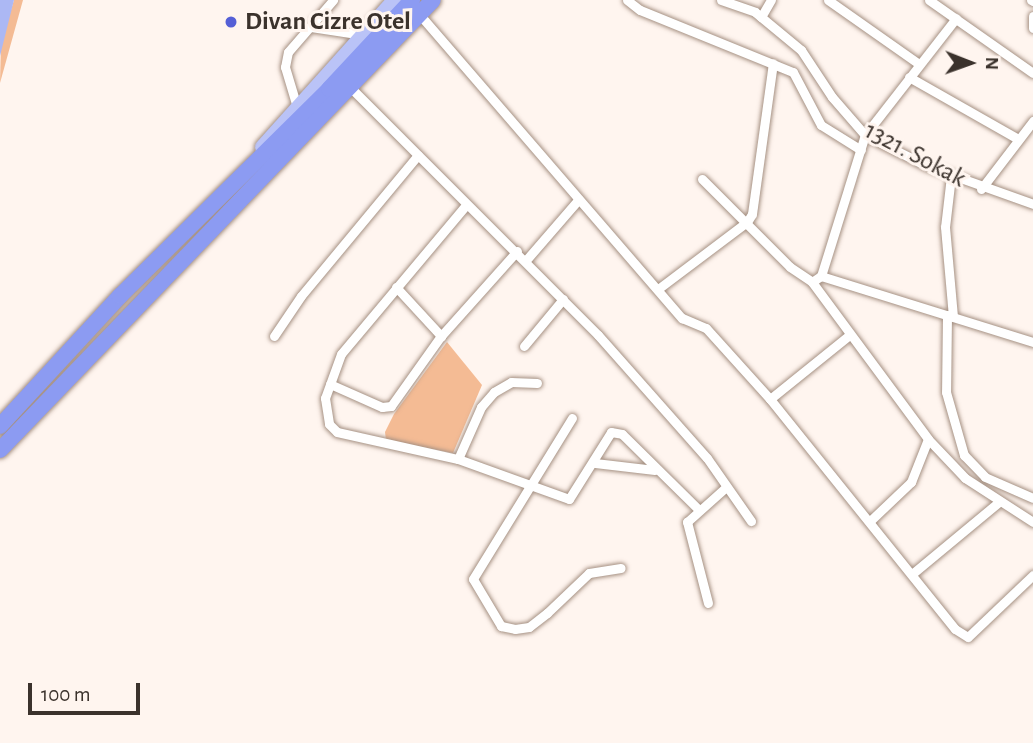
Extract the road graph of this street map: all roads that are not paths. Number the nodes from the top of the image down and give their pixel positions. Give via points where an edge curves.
1 (332, 0) edge
2 (394, 0) edge
3 (433, 0) edge
4 (627, 0) edge
5 (721, 0) edge
6 (771, 0) edge
7 (828, 0) edge
8 (929, 0) edge
9 (416, 7) edge
10 (1033, 16) edge
11 (761, 17) junction
12 (956, 18) junction
13 (311, 27) junction
14 (1033, 28) edge
15 (363, 35) junction
16 (773, 63) junction
17 (919, 64) junction
18 (1033, 73) edge
19 (909, 77) junction
20 (349, 86) junction
21 (296, 107) junction
22 (1033, 121) edge
23 (865, 135) junction
24 (1018, 139) junction
25 (861, 150) junction
26 (418, 155) junction
27 (951, 176) junction
28 (702, 180) dead end
29 (981, 189) junction
30 (221, 196) junction
31 (579, 199) junction
32 (1033, 204) edge
33 (466, 205) junction
34 (747, 222) junction
35 (517, 251) junction
36 (527, 259) junction
37 (821, 276) junction
38 (812, 282) junction
39 (396, 287) junction
40 (658, 289) junction
41 (563, 299) junction
42 (950, 316) junction
43 (848, 335) junction
44 (274, 336) dead end
45 (442, 336) junction
46 (1033, 342) edge
47 (524, 346) dead end
48 (537, 383) dead end
49 (330, 384) junction
50 (770, 399) junction
51 (572, 418) dead end
52 (0, 426) edge
53 (928, 439) junction
54 (0, 450) edge
55 (458, 459) junction
56 (595, 463) junction
57 (655, 470) junction
58 (533, 484) junction
59 (725, 488) junction
60 (1033, 498) edge
61 (1000, 501) junction
62 (698, 509) junction
63 (751, 521) dead end
64 (870, 521) junction
65 (1033, 522) edge
66 (621, 568) dead end
67 (912, 574) junction
68 (1033, 575) edge
69 (708, 603) dead end

1 - 13 street
2 - 15 main road
3 - 9 highway
4 - 16 street via 645,12
5 - 11 street, 1321. Sokak
6 - 11 street
7 - 17 street
8 - 12 street
9 - 20 highway
9 - 30 highway
9 - 31 street
10 - 14 street
11 - 23 street, 1321. Sokak via 801,50 832,97
12 - 17 street
12 - 18 street
13 - 15 street
13 - 21 street via 287,59
15 - 21 main road
16 - 25 street via 798,77 821,125
16 - 34 street
17 - 19 street
19 - 23 street
19 - 24 street
20 - 26 street
20 - 54 highway
21 - 30 main road
22 - 24 street
23 - 25 street
23 - 27 street, 1321. Sokak
24 - 29 street
25 - 37 street
26 - 33 street
26 - 44 street via 301,296
27 - 29 street, 1321. Sokak
27 - 42 street via 945,227
28 - 34 street
29 - 32 street, 1321. Sokak
30 - 52 highway
31 - 36 street
31 - 40 street
33 - 35 street
33 - 39 street
34 - 38 street via 790,267
34 - 40 street
35 - 36 street
35 - 45 street
36 - 41 street
37 - 38 street
37 - 42 street
38 - 43 street
39 - 45 street
39 - 49 street via 341,354
40 - 50 street via 682,318 706,328
41 - 47 street
41 - 59 street via 707,458
42 - 46 street
42 - 60 street via 946,392 964,455 985,477
43 - 50 street
43 - 53 street
45 - 49 street via 391,406 382,407
48 - 55 street via 511,382 494,392 481,407
49 - 55 street via 324,415 337,432
50 - 64 street
51 - 58 street
53 - 61 street via 965,478
53 - 64 street via 911,482
55 - 58 street
56 - 57 street
56 - 57 street via 611,432 622,434
56 - 58 street via 569,499
57 - 62 street
58 - 66 street via 473,573 501,626 529,627 589,573
59 - 62 street
59 - 63 street
61 - 65 street
61 - 67 street
62 - 69 street via 687,522 687,531
64 - 67 street
67 - 68 street via 955,629 968,637

